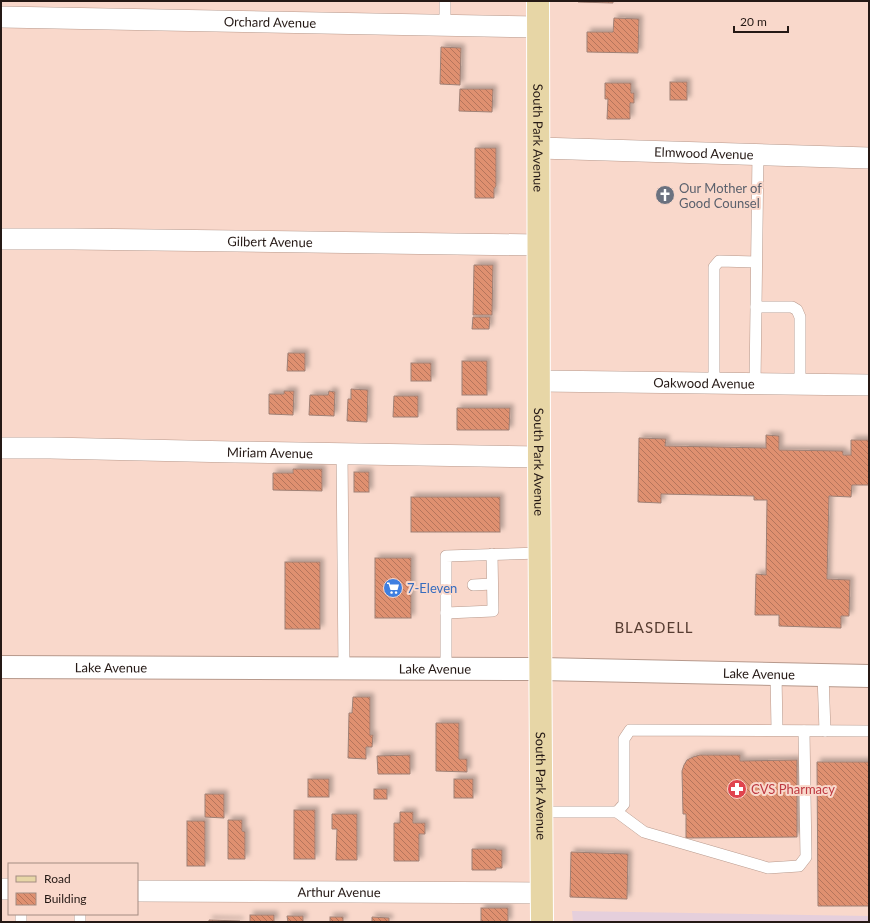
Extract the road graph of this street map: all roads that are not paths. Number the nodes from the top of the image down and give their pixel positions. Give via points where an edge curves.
1 (445, 1) edge
2 (538, 1) edge
3 (1, 17) edge
4 (445, 25) junction
5 (538, 27) junction
6 (539, 148) junction
7 (758, 154) junction
8 (869, 158) edge
9 (1, 239) edge
10 (539, 245) junction
11 (756, 262) junction
12 (756, 307) junction
13 (540, 381) junction
14 (714, 384) junction
15 (755, 384) junction
16 (800, 385) junction
17 (869, 385) edge
18 (1, 448) edge
19 (342, 454) junction
20 (539, 457) junction
21 (540, 553) junction
22 (492, 554) junction
23 (492, 584) junction
24 (473, 585) dead end
25 (446, 613) junction
26 (1, 667) edge
27 (344, 668) junction
28 (446, 669) junction
29 (541, 669) junction
30 (776, 674) junction
31 (823, 675) junction
32 (869, 676) edge
33 (776, 730) junction
34 (804, 731) junction
35 (825, 731) junction
36 (869, 731) edge
37 (541, 812) junction
38 (617, 812) junction
39 (138, 891) edge
40 (542, 893) junction
41 (542, 922) edge

1 - 4 lane
2 - 5 main road, South Park Avenue
3 - 4 street, Orchard Avenue
4 - 5 street, Orchard Avenue
5 - 6 main road, South Park Avenue
6 - 7 street, Elmwood Avenue
6 - 10 main road, South Park Avenue
7 - 8 street, Elmwood Avenue
7 - 11 lane
9 - 10 street, Gilbert Avenue
10 - 13 main road, South Park Avenue
11 - 12 lane
11 - 14 lane via 719,261 714,267
12 - 15 lane
12 - 16 lane via 792,307 797,310 800,317
13 - 14 street, Oakwood Avenue
13 - 20 main road, South Park Avenue
14 - 15 street, Oakwood Avenue
15 - 16 street, Oakwood Avenue
16 - 17 street, Oakwood Avenue
18 - 19 street, Miriam Avenue
19 - 20 street, Miriam Avenue
19 - 27 lane
20 - 21 main road, South Park Avenue
21 - 22 lane
21 - 29 main road, South Park Avenue
22 - 23 lane
22 - 25 lane via 446,556 450,585
23 - 24 lane
23 - 25 lane via 493,611
25 - 28 lane
26 - 27 street, Lake Avenue
27 - 28 street, Lake Avenue
28 - 29 street, Lake Avenue
29 - 30 street, Lake Avenue
29 - 37 main road, South Park Avenue
30 - 31 street, Lake Avenue
30 - 33 lane
31 - 32 street, Lake Avenue
31 - 35 lane
33 - 34 lane
33 - 38 lane via 630,730 624,739 624,804
34 - 35 lane
34 - 38 lane via 806,857 799,866 768,868 644,832
35 - 36 lane
37 - 38 lane
37 - 40 main road, South Park Avenue
39 - 40 street, Arthur Avenue
40 - 41 main road, South Park Avenue

